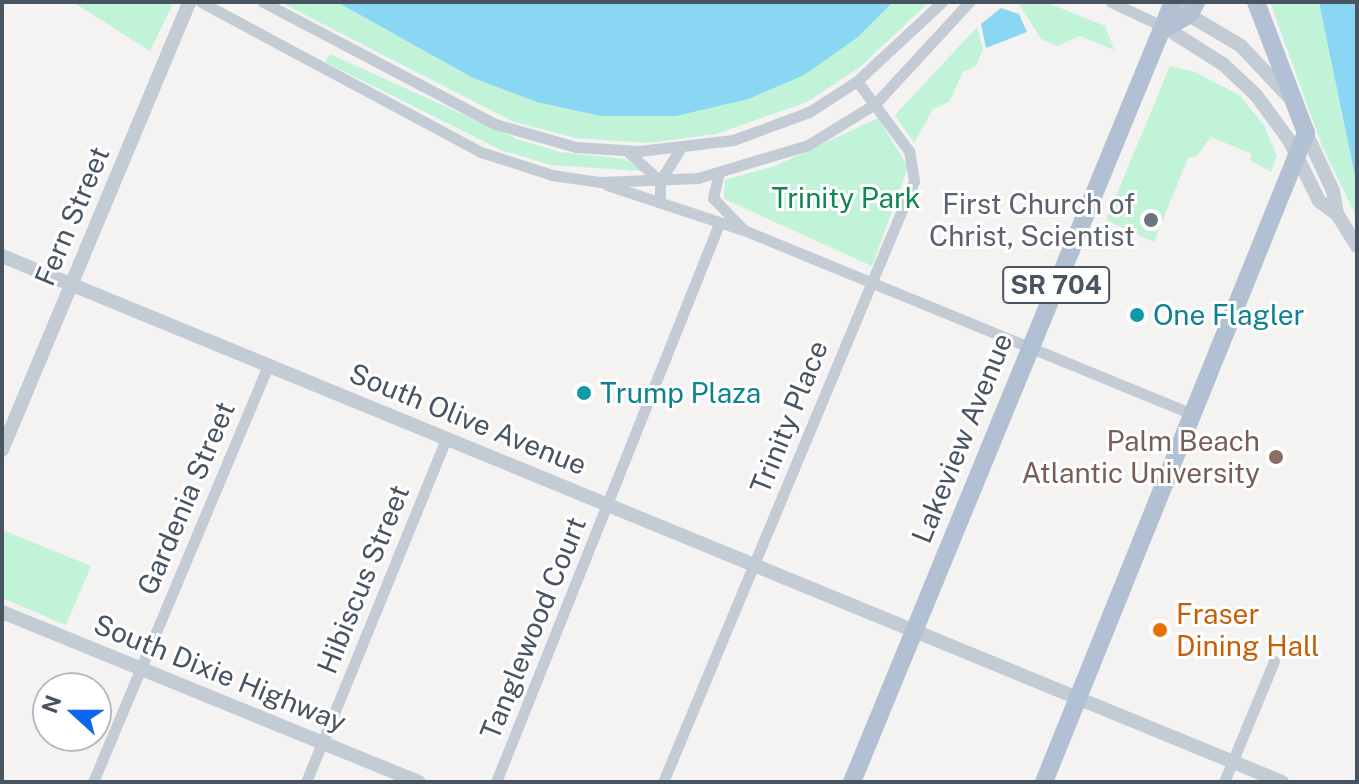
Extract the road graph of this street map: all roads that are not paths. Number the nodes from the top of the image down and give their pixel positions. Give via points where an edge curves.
1 (189, 2) edge
2 (201, 2) edge
3 (263, 2) edge
4 (942, 2) edge
5 (969, 2) edge
6 (1111, 2) edge
7 (1256, 2) edge
8 (1169, 3) edge
9 (1193, 8) edge
10 (1166, 28) junction
11 (857, 81) junction
12 (1291, 99) junction
13 (875, 104) junction
14 (1306, 133) junction
15 (681, 148) junction
16 (626, 151) junction
17 (1297, 157) junction
18 (719, 172) junction
19 (660, 181) junction
20 (600, 182) junction
21 (660, 202) junction
22 (1337, 214) junction
23 (719, 224) junction
24 (746, 231) junction
25 (1357, 246) edge
26 (2, 256) edge
27 (73, 286) junction
28 (871, 286) junction
29 (1029, 349) junction
30 (268, 366) junction
31 (1194, 415) junction
32 (446, 439) junction
33 (2, 450) edge
34 (609, 505) junction
35 (754, 565) junction
36 (2, 612) edge
37 (915, 629) junction
38 (1274, 661) dead end
39 (141, 669) junction
40 (1080, 697) junction
41 (323, 742) junction
42 (1233, 762) junction
43 (93, 782) edge
44 (306, 782) edge
45 (419, 782) edge
46 (496, 782) edge
47 (663, 782) edge
48 (852, 782) edge
49 (1044, 782) edge
50 (1224, 782) edge
51 (1282, 782) edge

1 - 27 street, Fern Street
2 - 20 street via 481,152 552,175
3 - 16 street via 495,124 565,145
4 - 11 street
5 - 13 street
6 - 10 street
7 - 12 main road
8 - 9 street
8 - 10 main road, Lakeview Avenue / SR 704
9 - 10 main road
9 - 12 street via 1253,57
10 - 17 street via 1247,85 1280,125
10 - 29 main road, Lakeview Avenue / SR 704
11 - 13 street, Trinity Place
11 - 15 street via 774,128
12 - 14 main road
13 - 18 street via 808,145
13 - 28 street, Trinity Place via 909,151 916,171
14 - 17 main road
14 - 22 street via 1333,191
15 - 16 street
15 - 19 street
16 - 19 street
17 - 22 street via 1319,201
17 - 31 main road
18 - 19 street
18 - 24 street via 713,189 717,207
19 - 20 street
19 - 21 street
20 - 21 street
21 - 23 street
22 - 25 street
23 - 24 street
23 - 34 street, Tanglewood Court
24 - 28 street
26 - 27 street, South Olive Avenue
27 - 30 street, South Olive Avenue
27 - 33 street, Fern Street
28 - 29 street
28 - 35 street, Trinity Place
29 - 31 street
29 - 37 main road, Lakeview Avenue / SR 704
30 - 32 street, South Olive Avenue
30 - 39 street, Gardenia Street
31 - 40 main road
32 - 34 street, South Olive Avenue
32 - 41 street, Hibiscus Street
34 - 35 street, South Olive Avenue
34 - 46 street, Tanglewood Court
35 - 37 street, South Olive Avenue
35 - 47 street, Trinity Place
36 - 39 street, South Dixie Highway
37 - 40 street, South Olive Avenue
37 - 48 main road, Lakeview Avenue / SR 704
38 - 42 street
39 - 41 street, South Dixie Highway
39 - 43 street, Gardenia Street
40 - 42 street
40 - 49 main road
41 - 44 street, Hibiscus Street
41 - 45 street, South Dixie Highway
42 - 50 street
42 - 51 street

